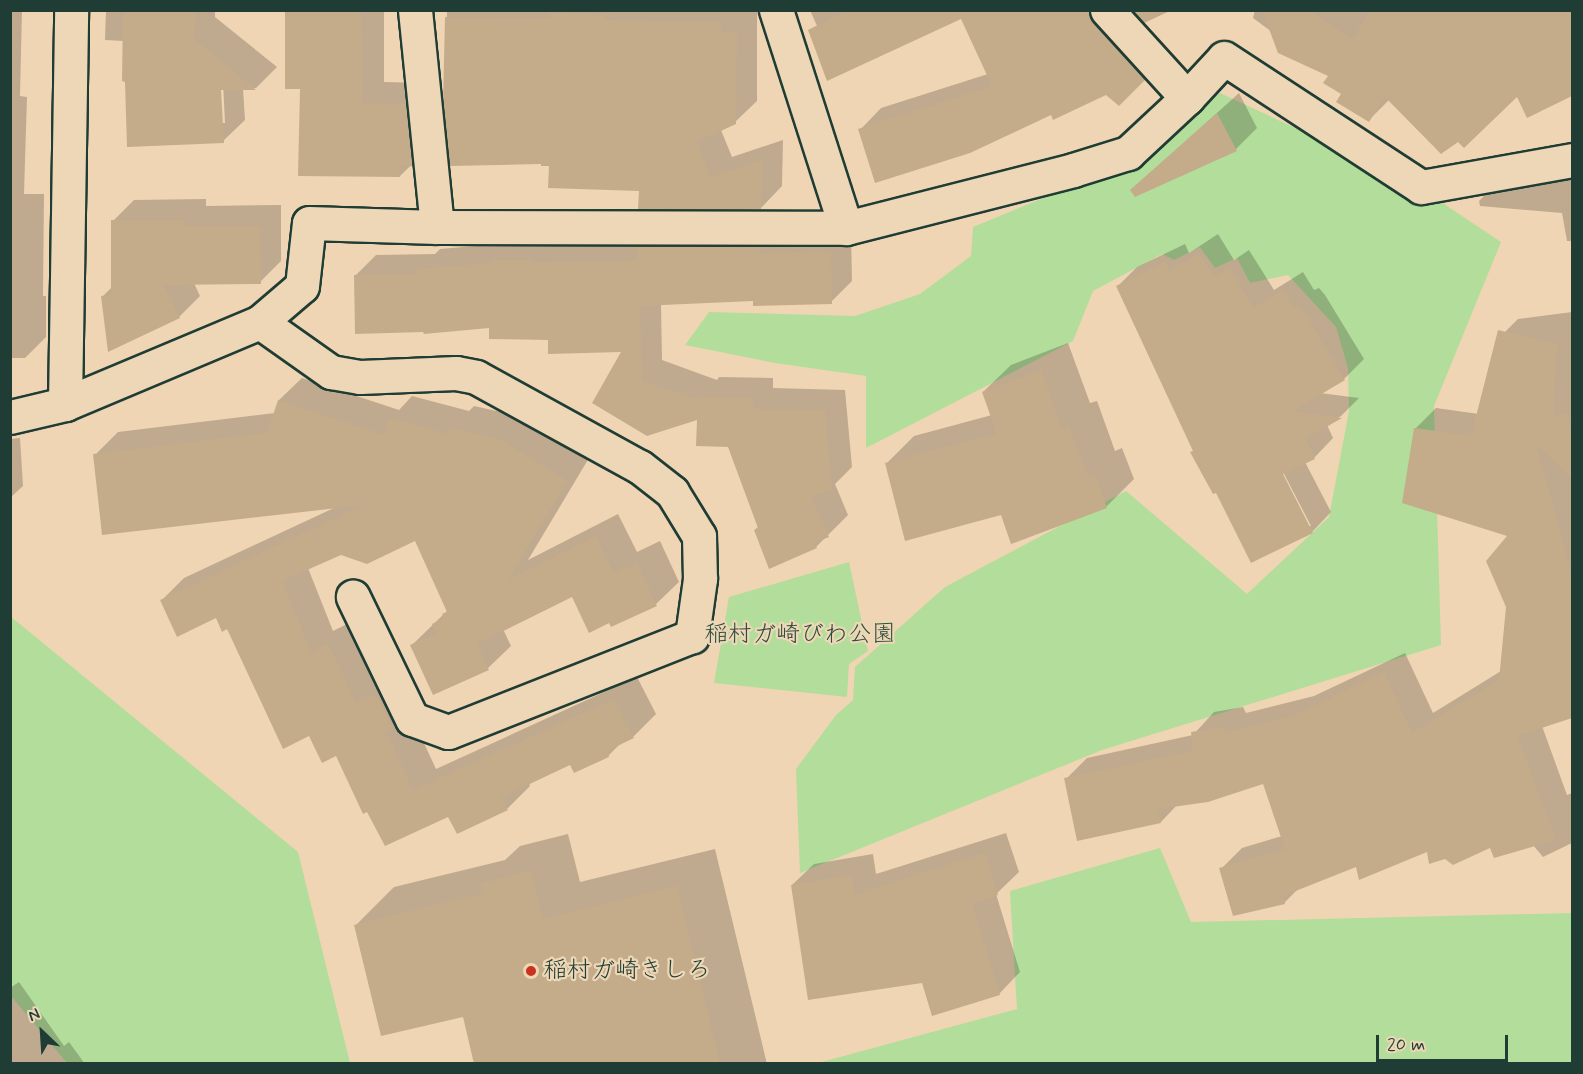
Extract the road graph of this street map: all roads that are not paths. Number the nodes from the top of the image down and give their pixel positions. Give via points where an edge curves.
1 (71, 10) edge
2 (415, 10) edge
3 (776, 10) edge
4 (1107, 10) edge
5 (1187, 98) junction
6 (1572, 160) edge
7 (437, 227) junction
8 (846, 228) junction
9 (260, 322) junction
10 (65, 404) junction
11 (10, 417) edge
12 (353, 597) dead end

1 - 10 street
2 - 7 street
3 - 8 street
4 - 5 street
5 - 6 street via 1224,58 1421,187
5 - 8 street via 1128,153
7 - 8 street
7 - 9 street via 309,223 302,286
9 - 10 street
9 - 12 street via 331,372 360,377 456,373 476,377 640,467 672,492 699,536 700,579 692,636 448,732 412,719
10 - 11 street

